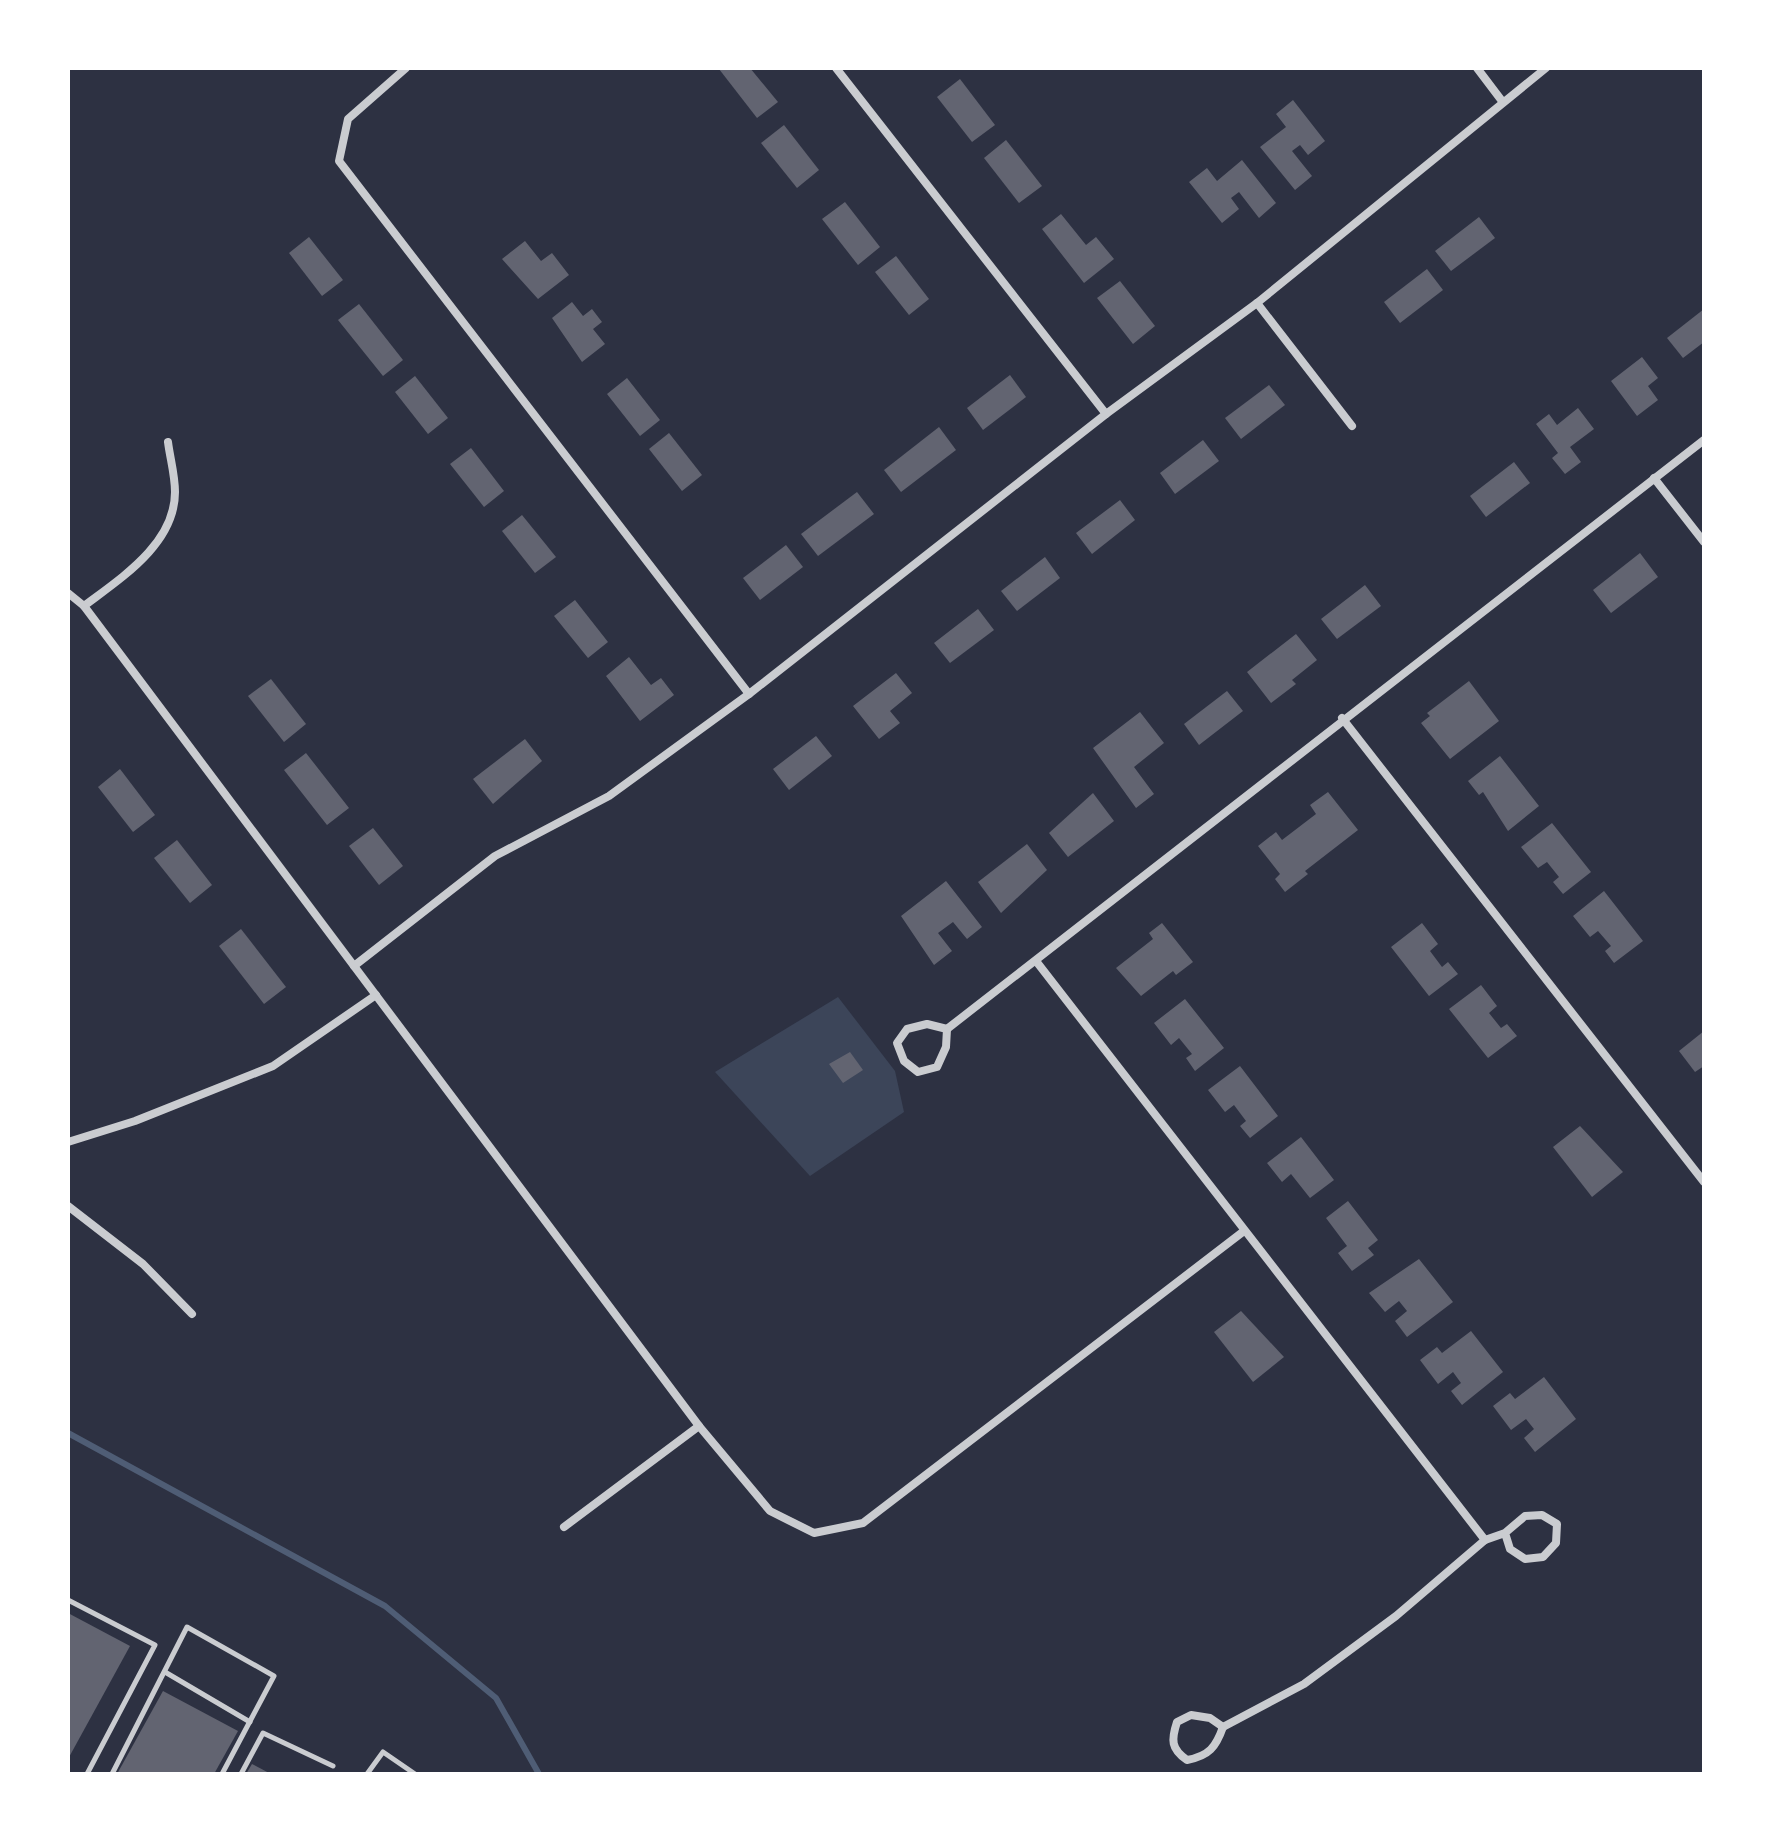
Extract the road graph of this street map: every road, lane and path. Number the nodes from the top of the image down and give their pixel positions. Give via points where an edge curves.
1 (406, 68) edge
2 (836, 68) edge
3 (1477, 68) edge
4 (1546, 68) edge
5 (1502, 101) junction
6 (1257, 303) junction
7 (1106, 414) junction
8 (1352, 426) dead end
9 (1704, 440) edge
10 (168, 442) dead end
11 (1654, 478) junction
12 (1704, 542) edge
13 (68, 593) edge
14 (84, 606) junction
15 (749, 694) junction
16 (1342, 718) junction
17 (1036, 961) junction
18 (354, 966) junction
19 (376, 995) junction
20 (947, 1029) junction
21 (68, 1142) edge
22 (1704, 1182) edge
23 (68, 1206) edge
24 (1244, 1231) junction
25 (192, 1314) dead end
26 (699, 1426) junction
27 (564, 1527) dead end
28 (1505, 1533) junction
29 (1485, 1540) junction
30 (68, 1600) edge
31 (165, 1672) junction
32 (250, 1722) junction
33 (1223, 1727) junction
34 (333, 1766) dead end
35 (87, 1774) edge
36 (112, 1774) edge
37 (222, 1774) edge
38 (241, 1774) edge
39 (367, 1774) edge
40 (415, 1774) edge

1 - 15 street via 348,119 339,161
2 - 7 street
3 - 5 street
4 - 5 street
5 - 6 street
6 - 7 street
6 - 8 street
7 - 15 street
9 - 11 street
10 - 14 street via 175,493 166,526 130,571
11 - 12 street
11 - 16 street
13 - 14 street
14 - 18 street
15 - 18 street via 609,796 495,856
16 - 17 street
16 - 22 street
17 - 20 street
17 - 24 street
18 - 19 street
19 - 21 street via 273,1066
19 - 26 street
20 - 20 street via 937,1067 918,1072 904,1061 897,1043 907,1029 927,1024
23 - 25 street via 143,1264
24 - 26 street via 863,1523 814,1533 770,1511
24 - 29 street
26 - 27 street
28 - 28 street via 1510,1549 1525,1559 1543,1557 1556,1543 1557,1524 1542,1515 1525,1516
28 - 29 street
29 - 33 street via 1396,1616 1304,1684
30 - 35 lane via 155,1645
31 - 32 lane
31 - 32 lane via 187,1627 274,1676
31 - 36 lane
32 - 37 lane
33 - 33 street via 1217,1745 1204,1757 1187,1760 1175,1752 1171,1739 1177,1722 1191,1715
34 - 38 lane via 263,1733
39 - 40 lane via 383,1752

